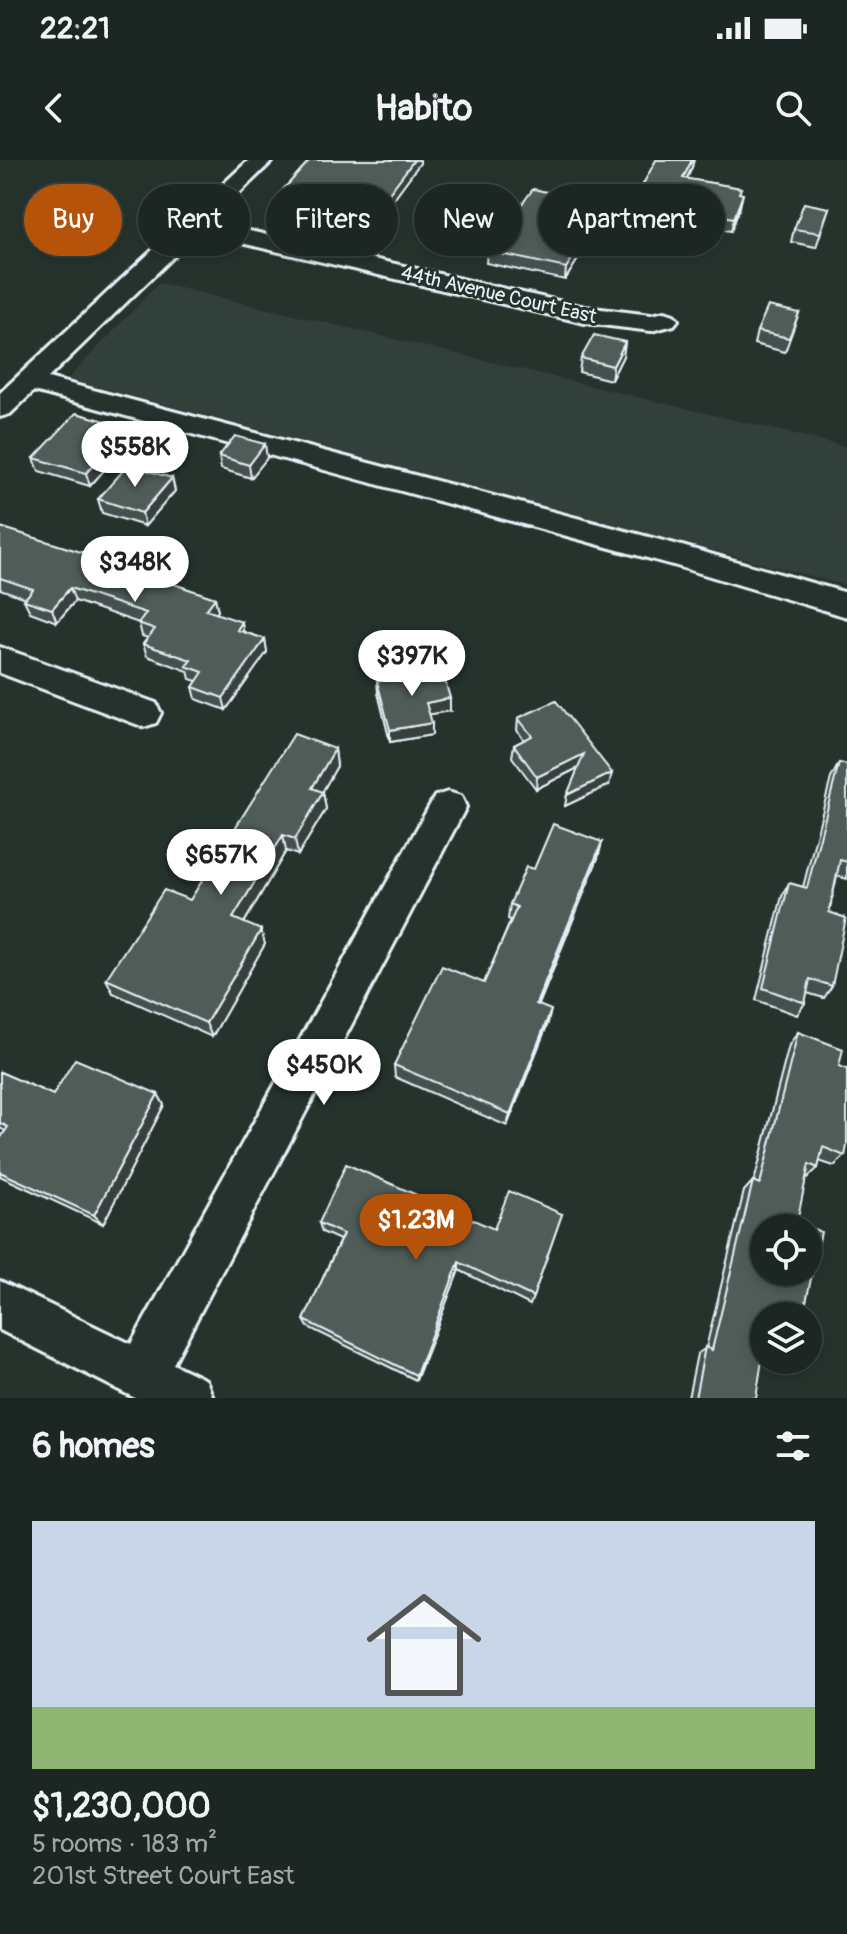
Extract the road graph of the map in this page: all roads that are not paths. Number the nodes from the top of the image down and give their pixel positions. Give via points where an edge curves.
1 (262, 160) edge
2 (237, 184) edge
3 (250, 238) edge
4 (160, 256) edge
5 (665, 320) dead end
6 (28, 381) junction
7 (0, 408) edge
8 (847, 605) edge
9 (0, 660) edge
10 (144, 713) dead end
11 (448, 807) dead end
12 (0, 1305) edge
13 (141, 1375) junction
14 (188, 1398) edge

1 - 2 street
3 - 5 street, 44th Avenue Court East via 585,315
4 - 6 street
6 - 7 street
6 - 8 street
9 - 10 street
11 - 13 street
12 - 13 street
13 - 14 street

